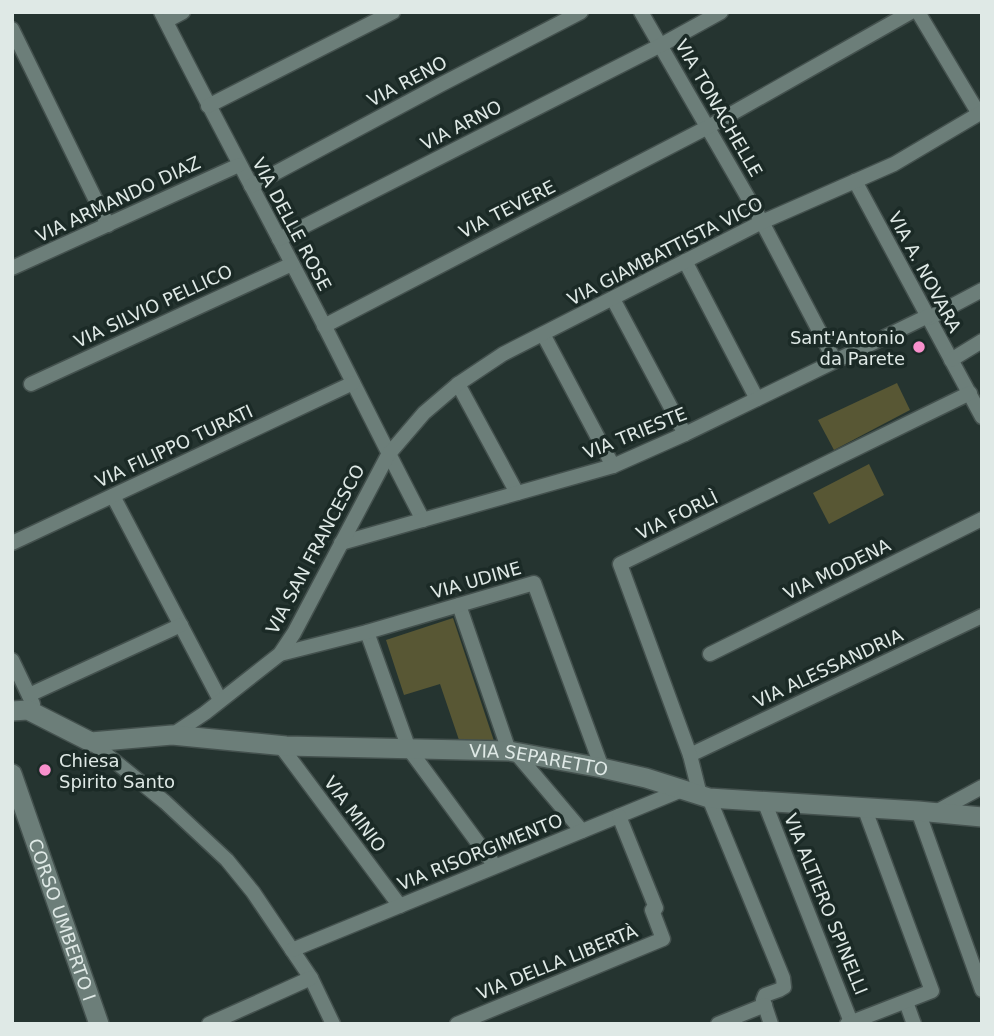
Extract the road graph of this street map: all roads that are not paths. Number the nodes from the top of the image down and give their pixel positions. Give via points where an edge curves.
1 (183, 12) edge
2 (393, 12) edge
3 (581, 12) edge
4 (641, 12) edge
5 (721, 12) edge
6 (911, 12) edge
7 (918, 12) edge
8 (164, 17) edge
9 (12, 29) edge
10 (661, 45) junction
11 (208, 106) junction
12 (980, 113) edge
13 (708, 127) junction
14 (239, 165) junction
15 (855, 181) junction
16 (251, 186) junction
17 (762, 222) junction
18 (108, 225) junction
19 (279, 239) junction
20 (685, 261) junction
21 (292, 264) junction
22 (12, 268) edge
23 (982, 289) edge
24 (613, 299) junction
25 (928, 317) junction
26 (324, 326) junction
27 (543, 334) junction
28 (982, 341) edge
29 (951, 360) junction
30 (835, 361) junction
31 (353, 383) junction
32 (31, 384) dead end
33 (458, 384) junction
34 (970, 393) junction
35 (757, 399) junction
36 (982, 417) edge
37 (685, 434) junction
38 (388, 454) junction
39 (613, 466) junction
40 (517, 493) junction
41 (113, 496) junction
42 (982, 519) edge
43 (423, 520) junction
44 (341, 542) junction
45 (12, 543) edge
46 (459, 605) junction
47 (982, 616) edge
48 (181, 625) junction
49 (367, 632) junction
50 (280, 654) junction
51 (710, 654) dead end
52 (12, 660) edge
53 (29, 695) junction
54 (218, 696) dead end
55 (12, 711) edge
56 (38, 715) junction
57 (172, 735) junction
58 (91, 742) junction
59 (280, 746) junction
60 (408, 749) junction
61 (512, 752) junction
62 (690, 755) junction
63 (602, 768) junction
64 (13, 777) edge
65 (982, 787) edge
66 (697, 794) junction
67 (764, 801) junction
68 (864, 807) junction
69 (927, 811) junction
70 (620, 816) junction
71 (982, 817) edge
72 (582, 831) junction
73 (495, 866) junction
74 (400, 906) junction
75 (292, 950) junction
76 (311, 978) junction
77 (982, 990) edge
78 (906, 1002) junction
79 (764, 1003) junction
80 (849, 1023) edge
81 (99, 1024) edge
82 (209, 1024) edge
83 (333, 1024) edge
84 (457, 1024) edge
85 (719, 1024) edge
86 (771, 1024) edge
87 (914, 1024) edge

1 - 8 street
2 - 11 street
3 - 16 street, VIA RENO
4 - 10 street, VIA TONACHELLE
5 - 10 street, VIA ARNO
6 - 13 street, VIA TEVERE
7 - 12 street
8 - 11 street, VIA DELLE ROSE
9 - 18 street
10 - 13 street, VIA TONACHELLE
10 - 19 street, VIA ARNO
11 - 14 street, VIA DELLE ROSE
12 - 15 street, VIA GIAMBATTISTA VICO via 894,164
13 - 17 street, VIA TONACHELLE
13 - 26 street, VIA TEVERE
14 - 16 street, VIA DELLE ROSE
14 - 18 street, VIA ARMANDO DIAZ
15 - 17 street, VIA GIAMBATTISTA VICO
15 - 25 street, VIA A. NOVARA
16 - 19 street, VIA DELLE ROSE
17 - 20 street, VIA GIAMBATTISTA VICO
17 - 30 street, VIA TONACHELLE
18 - 22 street, VIA ARMANDO DIAZ
19 - 21 street, VIA DELLE ROSE
20 - 24 street, VIA GIAMBATTISTA VICO
20 - 35 street
21 - 26 street, VIA DELLE ROSE
21 - 32 street, VIA SILVIO PELLICO
23 - 25 street, VIA TRIESTE
24 - 27 street, VIA GIAMBATTISTA VICO
24 - 37 street
25 - 29 street, VIA A. NOVARA
25 - 30 street, VIA TRIESTE
26 - 31 street, VIA DELLE ROSE
27 - 33 street, VIA GIAMBATTISTA VICO
27 - 39 street
28 - 29 street
29 - 34 street, VIA A. NOVARA
30 - 35 street, VIA TRIESTE
31 - 38 street, VIA DELLE ROSE
31 - 41 street, VIA FILIPPO TURATI
33 - 38 street, VIA GIAMBATTISTA VICO
33 - 40 street
34 - 36 street, VIA A. NOVARA
34 - 62 street, VIA FORLÌ via 620,564
35 - 37 street, VIA TRIESTE
37 - 39 street, VIA TRIESTE
38 - 43 street, VIA DELLE ROSE
38 - 44 street, VIA SAN FRANCESCO
39 - 40 street, VIA TRIESTE
40 - 43 street, VIA TRIESTE
41 - 45 street, VIA FILIPPO TURATI
41 - 48 street
42 - 51 street, VIA MODENA
43 - 44 street, VIA TRIESTE
44 - 50 street, VIA SAN FRANCESCO
46 - 49 street, VIA UDINE
46 - 61 street
46 - 63 street, VIA UDINE via 534,583
47 - 62 street, VIA ALESSANDRIA
48 - 53 street
48 - 54 street
49 - 50 street, VIA UDINE
49 - 60 street
50 - 57 street, VIA SAN FRANCESCO
52 - 53 street
53 - 56 street
55 - 56 street
56 - 58 street
57 - 58 street, VIA SEPARETTO
57 - 59 street, VIA SEPARETTO
58 - 75 street via 227,860
59 - 60 street, VIA SEPARETTO
59 - 74 street, VIA MINIO
60 - 61 street, VIA SEPARETTO
60 - 73 street
61 - 63 street, VIA SEPARETTO
61 - 72 street
62 - 66 street, VIA FORLÌ
63 - 66 street, VIA SEPARETTO
64 - 81 street, CORSO UMBERTO I
65 - 69 street
66 - 67 street, VIA SEPARETTO
66 - 70 street, VIA RISORGIMENTO
66 - 79 street, VIA FORLÌ via 783,978 784,986 765,995
67 - 68 street, VIA SEPARETTO
67 - 80 street, VIA ALTIERO SPINELLI
68 - 69 street, VIA SEPARETTO
68 - 78 street via 932,992
69 - 71 street, VIA SEPARETTO
69 - 77 street
70 - 72 street, VIA RISORGIMENTO
70 - 84 street, VIA DELLA LIBERTÀ via 656,908 652,910 663,940
72 - 73 street, VIA RISORGIMENTO
73 - 74 street, VIA RISORGIMENTO
74 - 75 street, VIA RISORGIMENTO
75 - 76 street
76 - 82 street
76 - 83 street
78 - 80 street
78 - 87 street
79 - 85 street
79 - 86 street

